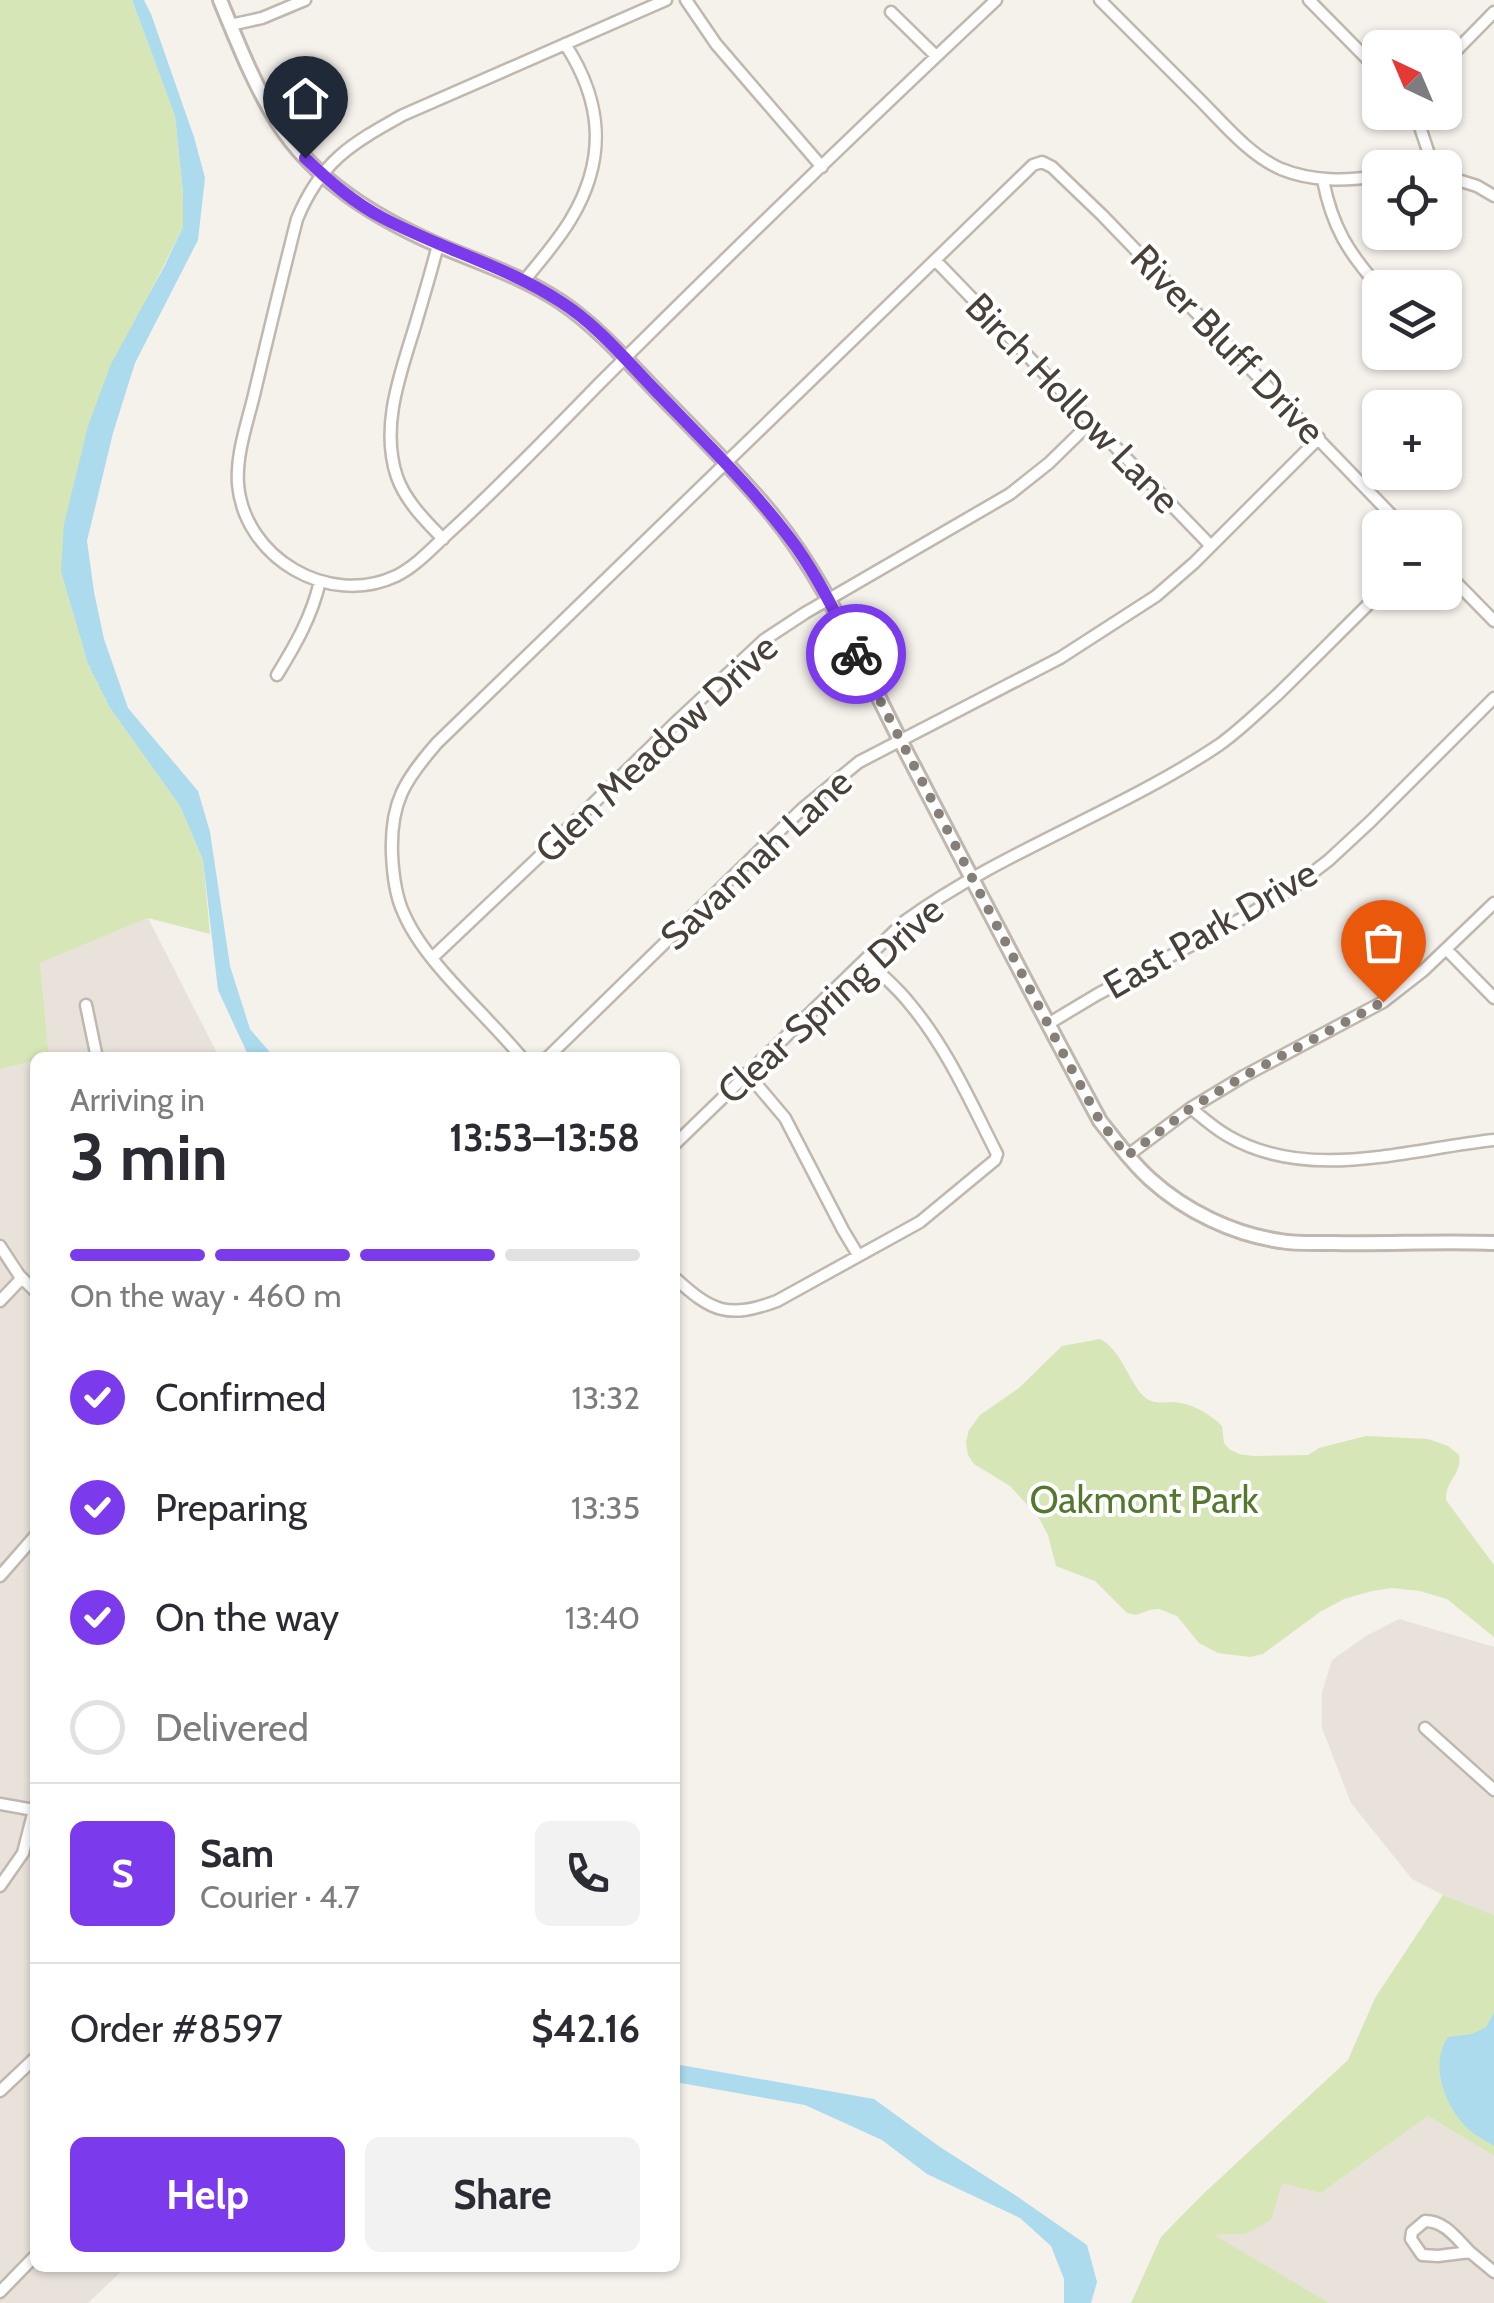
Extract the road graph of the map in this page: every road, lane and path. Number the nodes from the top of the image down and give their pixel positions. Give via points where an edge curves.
1 (220, 0) edge
2 (306, 0) edge
3 (666, 0) edge
4 (686, 0) edge
5 (996, 0) edge
6 (1100, 0) edge
7 (1309, 0) edge
8 (892, 12) dead end
9 (1494, 12) edge
10 (230, 25) junction
11 (566, 44) junction
12 (1462, 45) edge
13 (1362, 54) edge
14 (936, 56) junction
15 (822, 167) junction
16 (321, 173) junction
17 (1362, 179) edge
18 (1322, 180) junction
19 (1462, 181) edge
20 (1494, 196) edge
21 (438, 245) junction
22 (936, 261) junction
23 (1364, 270) edge
24 (524, 281) junction
25 (625, 358) junction
26 (1091, 422) junction
27 (1319, 438) junction
28 (725, 462) junction
29 (1387, 510) edge
30 (442, 539) junction
31 (1211, 546) junction
32 (320, 581) junction
33 (1462, 588) edge
34 (828, 600) junction
35 (1363, 610) edge
36 (1494, 621) edge
37 (278, 675) dead end
38 (1494, 698) edge
39 (900, 740) junction
40 (972, 880) junction
41 (1494, 903) edge
42 (1446, 949) junction
43 (432, 958) junction
44 (866, 959) junction
45 (1494, 998) edge
46 (86, 1005) dead end
47 (1048, 1024) junction
48 (96, 1052) edge
49 (517, 1052) edge
50 (552, 1052) edge
51 (747, 1073) junction
52 (1191, 1108) junction
53 (680, 1139) edge
54 (1494, 1140) edge
55 (1127, 1156) junction
56 (1494, 1243) edge
57 (0, 1246) edge
58 (858, 1255) junction
59 (22, 1278) junction
60 (680, 1282) edge
61 (30, 1286) edge
62 (0, 1301) edge
63 (30, 1542) edge
64 (0, 1576) edge
65 (1425, 1728) dead end
66 (1494, 1790) edge
67 (0, 1804) edge
68 (30, 1808) edge
69 (30, 1824) edge
70 (0, 1886) edge
71 (30, 2063) edge
72 (0, 2091) edge
73 (1470, 2252) junction
74 (30, 2261) edge
75 (1494, 2272) edge
76 (0, 2292) edge

1 - 10 street
2 - 10 street
3 - 11 street
4 - 15 street
5 - 14 street
6 - 18 street via 1264,160
7 - 13 street
8 - 14 street
9 - 12 street
10 - 16 street via 280,126
11 - 16 street via 403,115 342,152
11 - 24 street via 594,103 595,155 572,218
14 - 15 street
15 - 25 street
16 - 21 street via 361,205
16 - 32 street via 298,219 238,466 242,505 256,534 295,572
17 - 18 street
18 - 23 street via 1338,234
19 - 20 street
21 - 24 street
21 - 30 street via 391,423 398,479
22 - 26 street, Birch Hollow Lane
22 - 27 street, River Bluff Drive via 1033,165 1047,164
22 - 28 street
24 - 25 street via 562,303
25 - 28 street
25 - 30 street
26 - 31 street, Birch Hollow Lane
26 - 34 street, Glen Meadow Drive via 1010,494
27 - 29 street, River Bluff Drive
27 - 31 street, Savannah Lane
28 - 34 street via 770,512
28 - 43 street via 411,772 391,836 393,878 410,927
30 - 32 street via 384,580
31 - 39 street, Savannah Lane via 1156,596 1091,640
32 - 37 street
33 - 36 street
34 - 39 street
34 - 43 street, Glen Meadow Drive via 764,640
35 - 40 street, Clear Spring Drive via 1221,743
38 - 47 street, East Park Drive via 1294,887
39 - 40 street
39 - 50 street, Savannah Lane via 846,771 802,809
40 - 44 street, Clear Spring Drive via 905,921
40 - 47 street
41 - 42 street
42 - 45 street
42 - 52 street via 1383,1002
43 - 49 street
44 - 51 street, Clear Spring Drive
44 - 58 street via 922,1019 997,1154 920,1222
46 - 48 street
47 - 55 street via 1100,1121
51 - 53 street, Clear Spring Drive
51 - 58 street via 785,1118
52 - 54 street via 1246,1146 1314,1160
52 - 55 street
55 - 56 street via 1178,1201 1248,1234 1295,1242
57 - 59 street
58 - 60 street via 755,1309 715,1308
59 - 61 street
59 - 62 street
63 - 64 street
65 - 66 street
67 - 68 street
69 - 70 street via 23,1853
71 - 72 street
73 - 73 street via 1437,2221 1412,2232 1422,2255
73 - 75 street
74 - 76 street

